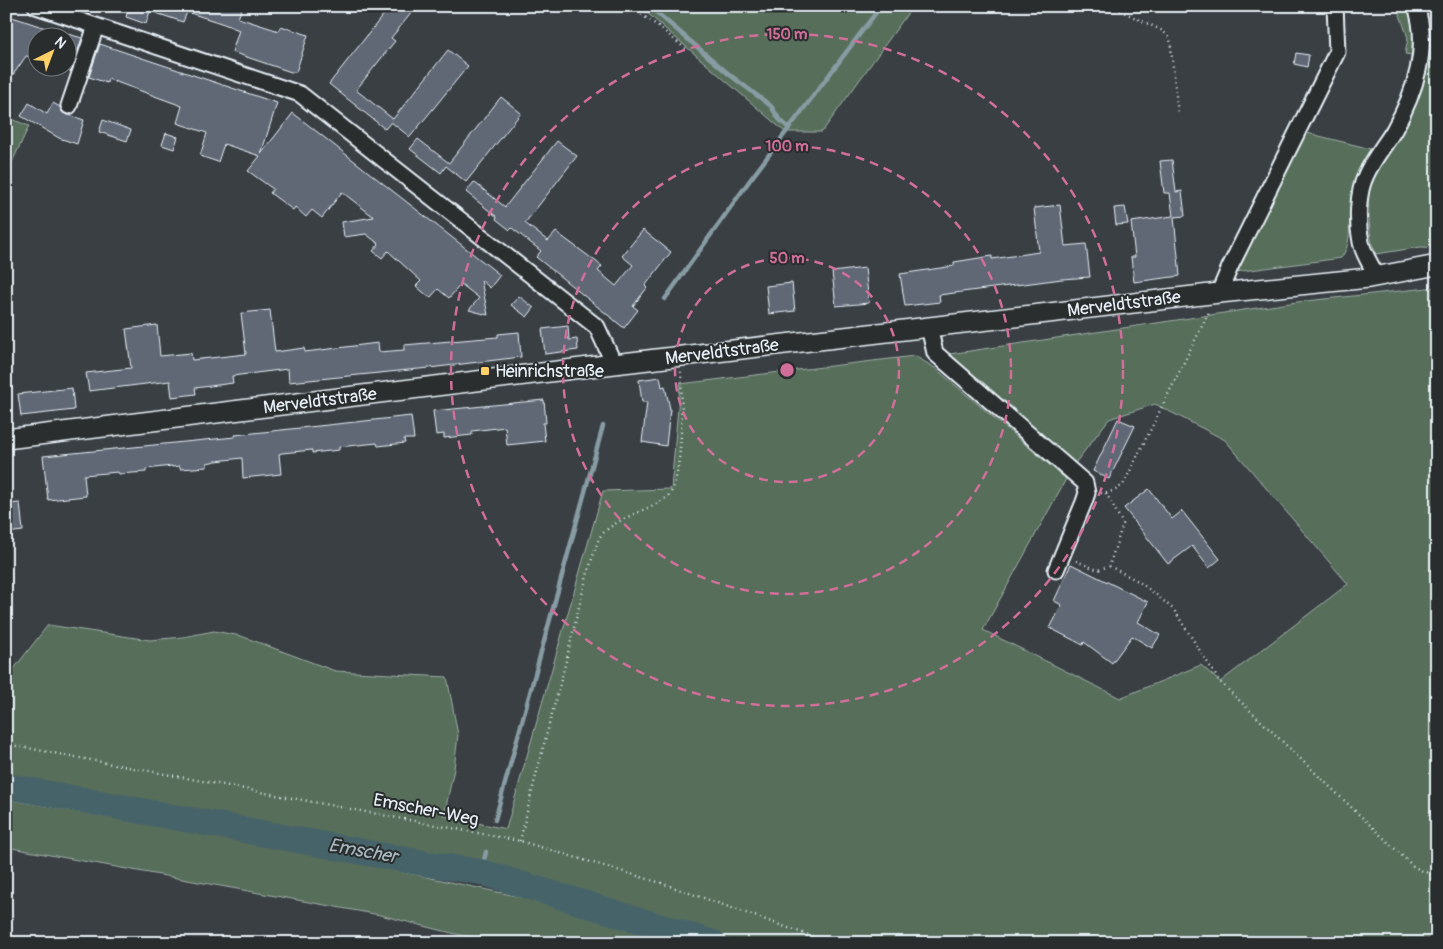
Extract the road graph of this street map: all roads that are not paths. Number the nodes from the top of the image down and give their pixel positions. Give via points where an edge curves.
1 (36, 6) edge
2 (1335, 6) edge
3 (1416, 6) edge
4 (96, 26) junction
5 (69, 106) dead end
6 (1437, 266) edge
7 (1377, 277) junction
8 (1219, 293) junction
9 (929, 327) junction
10 (614, 364) junction
11 (6, 439) edge
12 (1056, 570) dead end

1 - 4 street
2 - 8 street via 1337,52
3 - 7 street via 1422,22 1420,64 1395,128 1365,176 1358,207 1361,244
4 - 5 street
4 - 10 street via 300,94 597,326
6 - 7 main road, Merveldtstraße
7 - 8 main road, Merveldtstraße
8 - 9 main road, Merveldtstraße
9 - 10 main road, Merveldtstraße
9 - 12 street via 935,353 1086,483 1087,493
10 - 11 main road, Merveldtstraße

